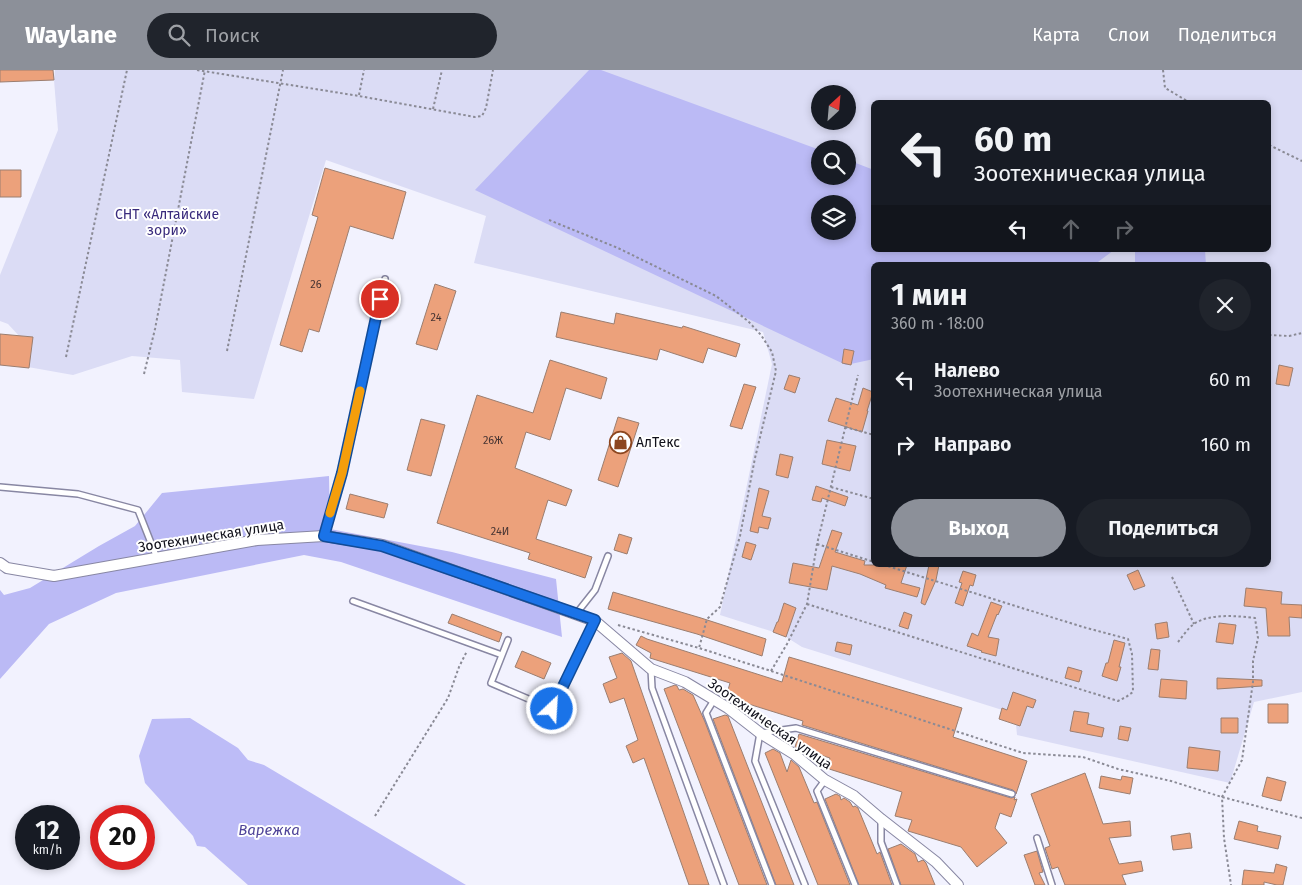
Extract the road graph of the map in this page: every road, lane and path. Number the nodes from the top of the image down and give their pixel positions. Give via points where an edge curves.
1 (127, 70) edge
2 (197, 70) edge
3 (283, 70) edge
4 (364, 70) edge
5 (442, 70) edge
6 (493, 70) edge
7 (1162, 70) edge
8 (205, 71) edge
9 (280, 83) junction
10 (359, 96) junction
11 (1186, 100) edge
12 (433, 110) junction
13 (1271, 146) edge
14 (1302, 161) edge
15 (549, 220) dead end
16 (385, 280) dead end
17 (1302, 334) edge
18 (1271, 336) edge
19 (227, 351) dead end
20 (66, 356) dead end
21 (144, 374) dead end
22 (858, 375) dead end
23 (845, 427) junction
24 (871, 434) edge
25 (0, 487) edge
26 (831, 487) junction
27 (871, 498) edge
28 (324, 536) junction
29 (817, 544) junction
30 (608, 556) dead end
31 (157, 558) junction
32 (871, 561) edge
33 (0, 563) edge
34 (890, 567) edge
35 (1172, 577) dead end
36 (353, 601) dead end
37 (807, 604) junction
38 (576, 614) junction
39 (595, 620) junction
40 (1194, 624) junction
41 (614, 625) dead end
42 (508, 640) dead end
43 (1178, 642) dead end
44 (471, 644) junction
45 (698, 648) junction
46 (502, 655) junction
47 (651, 669) junction
48 (771, 671) junction
49 (714, 699) junction
50 (760, 733) junction
51 (825, 780) junction
52 (1012, 794) dead end
53 (1222, 797) junction
54 (375, 816) dead end
55 (1302, 818) edge
56 (881, 819) junction
57 (1037, 838) dead end
58 (724, 885) edge
59 (772, 885) edge
60 (805, 885) edge
61 (855, 885) edge
62 (897, 885) edge
63 (958, 885) edge
64 (1052, 885) edge
65 (1231, 885) edge

1 - 20 path
2 - 8 path
3 - 9 path
4 - 10 path
5 - 12 path
6 - 12 path via 482,116
7 - 11 path via 1165,88
8 - 9 path
8 - 21 path
9 - 10 path
9 - 19 path
10 - 12 path
13 - 14 path
15 - 45 path via 618,248 716,296 748,321 772,352 776,371 740,536 720,607 707,619
16 - 28 lane via 342,473
17 - 18 path
22 - 23 path
23 - 24 path
23 - 26 path
25 - 31 lane via 78,494 138,510
26 - 27 path
26 - 29 path
28 - 31 street, Зоотехническая улица via 257,540
28 - 38 street, Зоотехническая улица via 382,546
29 - 32 path
29 - 37 path
30 - 38 lane via 595,590
31 - 33 street, Зоотехническая улица via 54,576 7,568
34 - 37 path via 1128,639 1132,654 1133,692 1118,701
35 - 40 path
36 - 44 lane
37 - 48 path
38 - 39 street, Зоотехническая улица
39 - 46 lane via 552,709 491,683
39 - 47 street, Зоотехническая улица
40 - 43 path
40 - 53 path via 1207,618 1231,615 1255,618 1258,638 1242,760
41 - 45 path
42 - 46 lane
44 - 46 lane
44 - 54 path via 448,698
45 - 48 path
47 - 49 street, Зоотехническая улица via 685,682
47 - 58 lane via 652,688
48 - 53 path via 1023,753 1083,757
49 - 50 street, Зоотехническая улица
49 - 59 lane via 706,713
50 - 51 street, Зоотехническая улица via 794,754
50 - 52 lane via 796,728
50 - 60 lane via 755,761
51 - 56 street, Зоотехническая улица via 854,796
51 - 61 lane via 817,791
53 - 55 path
53 - 65 path
56 - 62 lane via 881,842
56 - 63 street, Зоотехническая улица via 936,862
57 - 64 lane

